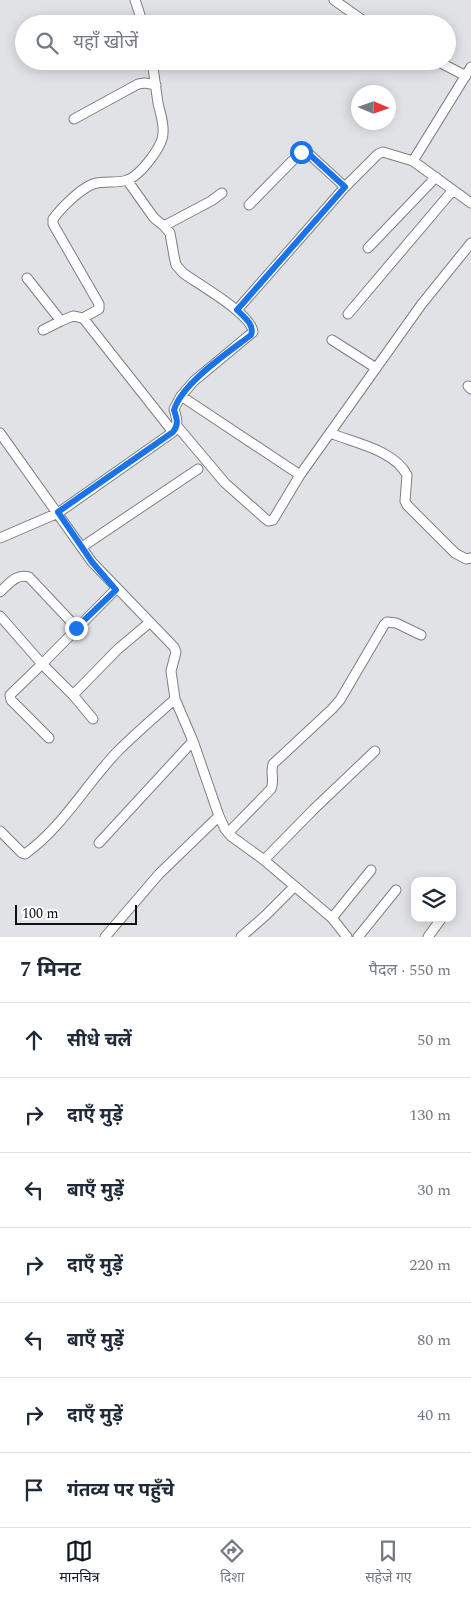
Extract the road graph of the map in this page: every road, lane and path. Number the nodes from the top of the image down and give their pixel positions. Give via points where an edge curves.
1 (135, 0) edge
2 (334, 0) edge
3 (140, 15) edge
4 (355, 15) edge
5 (471, 67) edge
6 (154, 70) edge
7 (454, 70) edge
8 (466, 76) junction
9 (156, 85) junction
10 (74, 119) dead end
11 (413, 160) junction
12 (436, 177) junction
13 (127, 180) junction
14 (345, 187) junction
15 (453, 190) junction
16 (222, 193) dead end
17 (471, 203) edge
18 (249, 205) dead end
19 (164, 226) junction
20 (471, 243) edge
21 (368, 248) dead end
22 (27, 278) dead end
23 (237, 310) junction
24 (348, 314) dead end
25 (83, 318) junction
26 (61, 321) junction
27 (43, 330) dead end
28 (332, 340) dead end
29 (376, 368) junction
30 (181, 396) junction
31 (175, 429) junction
32 (0, 433) edge
33 (330, 433) junction
34 (198, 469) dead end
35 (300, 475) junction
36 (58, 512) junction
37 (0, 538) edge
38 (82, 547) junction
39 (471, 558) edge
40 (116, 590) junction
41 (0, 592) edge
42 (0, 616) edge
43 (149, 623) junction
44 (76, 628) junction
45 (421, 635) dead end
46 (42, 664) junction
47 (73, 695) junction
48 (175, 699) junction
49 (93, 719) dead end
50 (49, 738) dead end
51 (193, 741) junction
52 (375, 751) dead end
53 (219, 816) junction
54 (0, 831) edge
55 (228, 833) junction
56 (99, 843) dead end
57 (264, 860) junction
58 (371, 870) dead end
59 (294, 887) junction
60 (396, 890) dead end
61 (332, 918) junction
62 (439, 922) edge
63 (105, 937) edge
64 (241, 937) edge
65 (347, 937) edge
66 (358, 937) edge
67 (428, 937) edge

1 - 3 street
2 - 4 street
5 - 8 street
6 - 9 street
7 - 8 street
8 - 11 street
9 - 10 street via 138,84
9 - 13 street via 163,122 162,142 144,168
11 - 12 street
11 - 14 street via 383,152
12 - 15 street
12 - 21 street
13 - 19 street via 154,218
13 - 25 street via 94,184 53,219 99,304 99,309
14 - 18 street via 304,151
14 - 23 street
15 - 17 street
15 - 24 street
16 - 19 street
19 - 23 street via 170,233 176,265
20 - 29 street via 420,305
22 - 26 street
23 - 30 street via 252,326 253,332 194,381
25 - 26 street via 73,316
25 - 31 street
26 - 27 street
28 - 29 street
29 - 33 street
30 - 31 street via 174,410
30 - 35 street
31 - 35 street via 225,483 268,521 274,520
31 - 36 street
32 - 36 street
33 - 35 street
33 - 39 street via 395,460 407,475 407,505 455,553
34 - 38 street
36 - 37 street
36 - 38 street
38 - 40 street
40 - 43 street
40 - 44 street
41 - 44 street via 18,576 29,577
42 - 46 street
43 - 47 street via 118,648
43 - 48 street via 176,652 171,672
44 - 46 street
45 - 55 street via 396,623 384,625 340,700 273,764 274,783 271,789
46 - 47 street
46 - 50 street via 10,697
47 - 49 street
48 - 51 street
48 - 54 street via 118,751 31,850 22,853
51 - 53 street
51 - 56 street
52 - 57 street
53 - 55 street
53 - 63 street via 159,874
55 - 57 street
57 - 59 street
58 - 61 street
59 - 61 street
59 - 64 street
60 - 66 street
61 - 65 street
62 - 67 street

